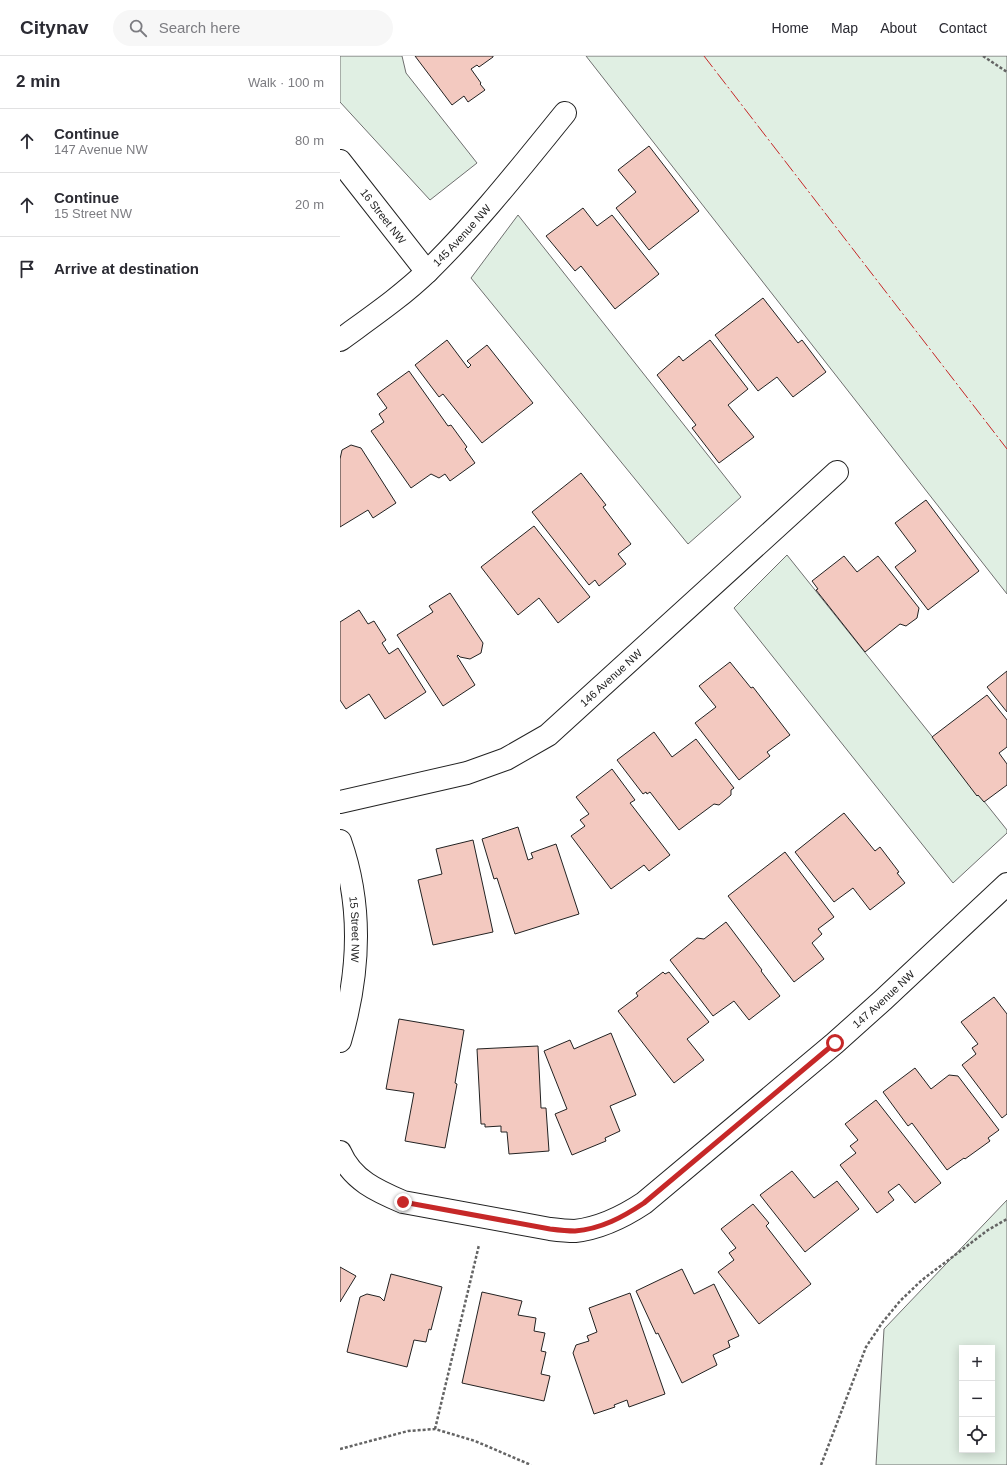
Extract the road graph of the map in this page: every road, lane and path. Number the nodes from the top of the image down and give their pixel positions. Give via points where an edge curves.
1 (983, 56) edge
2 (1007, 72) edge
3 (565, 113) dead end
4 (340, 161) edge
5 (427, 272) junction
6 (340, 340) edge
7 (837, 472) dead end
8 (340, 802) edge
9 (340, 841) edge
10 (1007, 884) edge
11 (340, 1041) edge
12 (340, 1152) edge
13 (485, 1217) junction
14 (1007, 1219) edge
15 (435, 1429) junction
16 (340, 1448) edge
17 (531, 1465) edge
18 (821, 1465) edge

1 - 2 path
3 - 5 street, 145 Avenue NW via 517,173
4 - 5 street, 16 Street NW
5 - 6 street, 145 Avenue NW via 383,309
7 - 8 street, 146 Avenue NW via 548,735 506,759 467,773
9 - 11 street, 15 Street NW via 354,901 356,942 353,985
10 - 13 street, 147 Avenue NW via 835,1043 644,1203 625,1216 599,1227 574,1231
12 - 13 street via 361,1181 380,1193 403,1202
13 - 15 path
14 - 18 path via 988,1230 922,1280 900,1300 882,1323 866,1347
15 - 16 path via 408,1431
15 - 17 path via 475,1441

